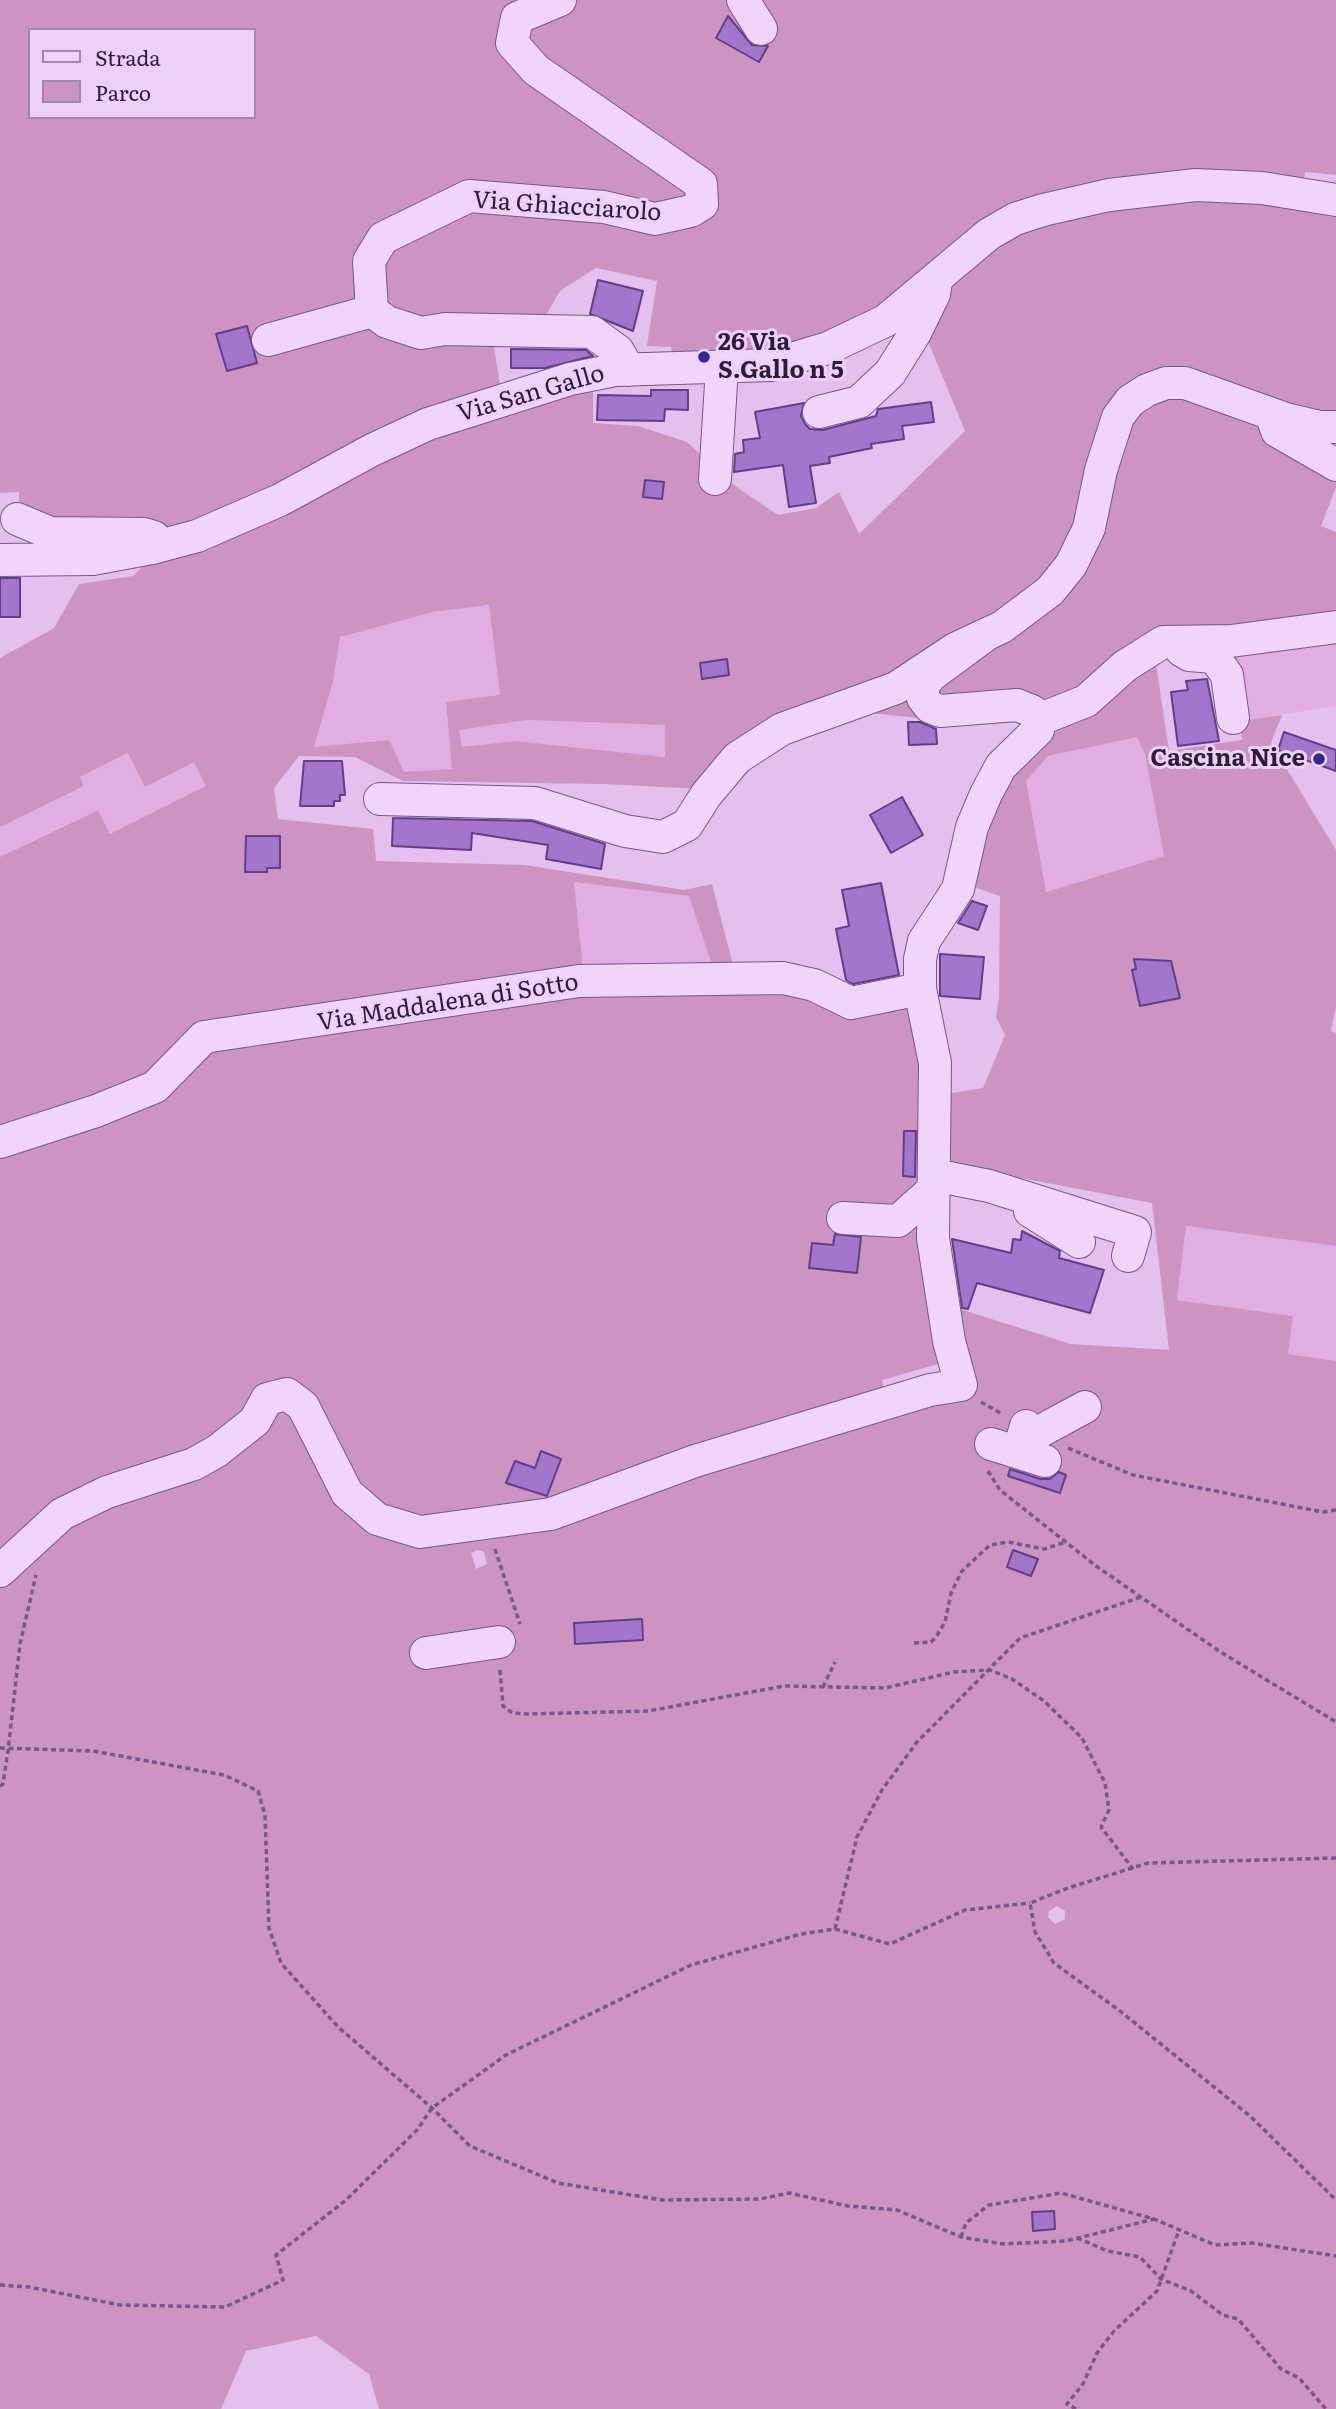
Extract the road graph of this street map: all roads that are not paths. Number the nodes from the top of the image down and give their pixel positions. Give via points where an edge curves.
1 (560, 0) edge
2 (743, 0) edge
3 (761, 29) dead end
4 (1336, 200) edge
5 (937, 277) junction
6 (372, 311) junction
7 (268, 341) dead end
8 (722, 368) junction
9 (617, 371) junction
10 (685, 381) dead end
11 (819, 412) dead end
12 (1270, 413) junction
13 (1336, 427) edge
14 (1336, 465) edge
15 (715, 479) dead end
16 (17, 519) dead end
17 (162, 546) junction
18 (0, 560) edge
19 (31, 578) dead end
20 (1336, 627) edge
21 (983, 637) junction
22 (1175, 642) junction
23 (885, 692) junction
24 (930, 707) junction
25 (1233, 718) dead end
26 (1038, 720) junction
27 (380, 799) dead end
28 (920, 989) junction
29 (0, 1142) edge
30 (933, 1182) junction
31 (989, 1186) junction
32 (843, 1218) dead end
33 (1079, 1242) dead end
34 (1128, 1256) dead end
35 (1085, 1407) dead end
36 (991, 1444) road end
37 (0, 1571) edge
38 (499, 1642) road end
39 (426, 1653) dead end

1 - 6 street, Via Ghiacciarolo via 517,18 512,43 536,70 701,184 702,204 655,219 604,207 468,196 383,238 369,261
2 - 3 street
4 - 5 street, Via San Gallo via 1262,188 1196,185 1109,195 1015,219 959,256
5 - 8 street, Via San Gallo via 885,321 828,348 771,365
5 - 11 street via 934,294 890,373 859,402
6 - 7 street
6 - 9 street via 387,322 421,333 445,329 592,332 618,351
8 - 9 street, Via San Gallo
8 - 15 street
9 - 10 street via 620,377 645,381
9 - 17 street, Via San Gallo via 501,399 428,425 280,500
12 - 13 street
12 - 14 street via 1277,431
12 - 21 street via 1185,383 1166,383 1130,401 1111,435 1089,528 1071,565 1050,591
16 - 17 street via 50,533 144,534
17 - 18 street, Via San Gallo via 93,559
17 - 19 street via 129,566 109,571 71,578
20 - 22 street via 1231,641
21 - 23 street
21 - 24 street via 923,685 923,698
22 - 25 street via 1189,655 1214,657 1227,675
22 - 26 street via 1163,642 1125,666 1086,701
23 - 24 street
23 - 27 street via 782,729 737,758 687,825 663,837 625,831 535,803
24 - 26 street via 940,711 1017,705 1032,711
26 - 28 street via 1038,730 1001,766 986,794 972,827 958,889 924,941
28 - 29 street, Via Maddalena di Sotto via 851,1003 814,985 783,978 579,981 204,1037 155,1087
28 - 30 street via 935,1063
30 - 31 street
30 - 32 street via 898,1221
30 - 37 street via 937,1278 961,1385 930,1390 695,1461 551,1514 420,1532 377,1519 347,1493 303,1406 286,1394 267,1399 255,1421 205,1458 107,1492 62,1514
31 - 33 street
31 - 34 street via 1135,1232
35 - 36 street via 1033,1444
38 - 39 street

